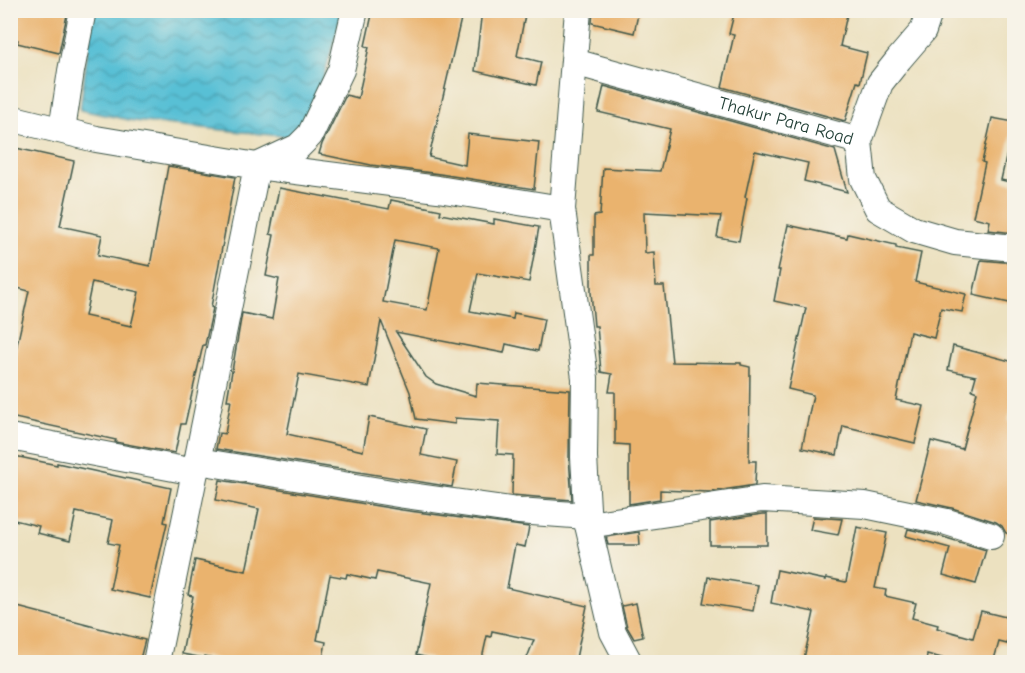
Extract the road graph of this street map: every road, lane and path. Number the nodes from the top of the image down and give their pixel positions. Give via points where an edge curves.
1 (83, 10) edge
2 (355, 10) edge
3 (578, 10) edge
4 (930, 10) edge
5 (574, 62) junction
6 (10, 118) edge
7 (62, 130) junction
8 (859, 141) junction
9 (257, 166) junction
10 (562, 208) junction
11 (1014, 248) edge
12 (10, 437) edge
13 (197, 466) junction
14 (587, 520) junction
15 (991, 536) dead end
16 (156, 663) edge
17 (629, 663) edge

1 - 7 street
2 - 9 street via 341,70 310,135 298,147
3 - 5 street
4 - 8 street via 923,31 880,83
5 - 8 street, Thakur Para Road
5 - 10 street
6 - 7 street
7 - 9 street
8 - 11 street, Thakur Para Road via 863,179 878,209 914,230 944,239
9 - 10 street
9 - 13 street
10 - 14 street via 585,378
12 - 13 street
13 - 14 street
13 - 16 street
14 - 15 street via 762,499 865,505 947,522
14 - 17 street via 613,632

